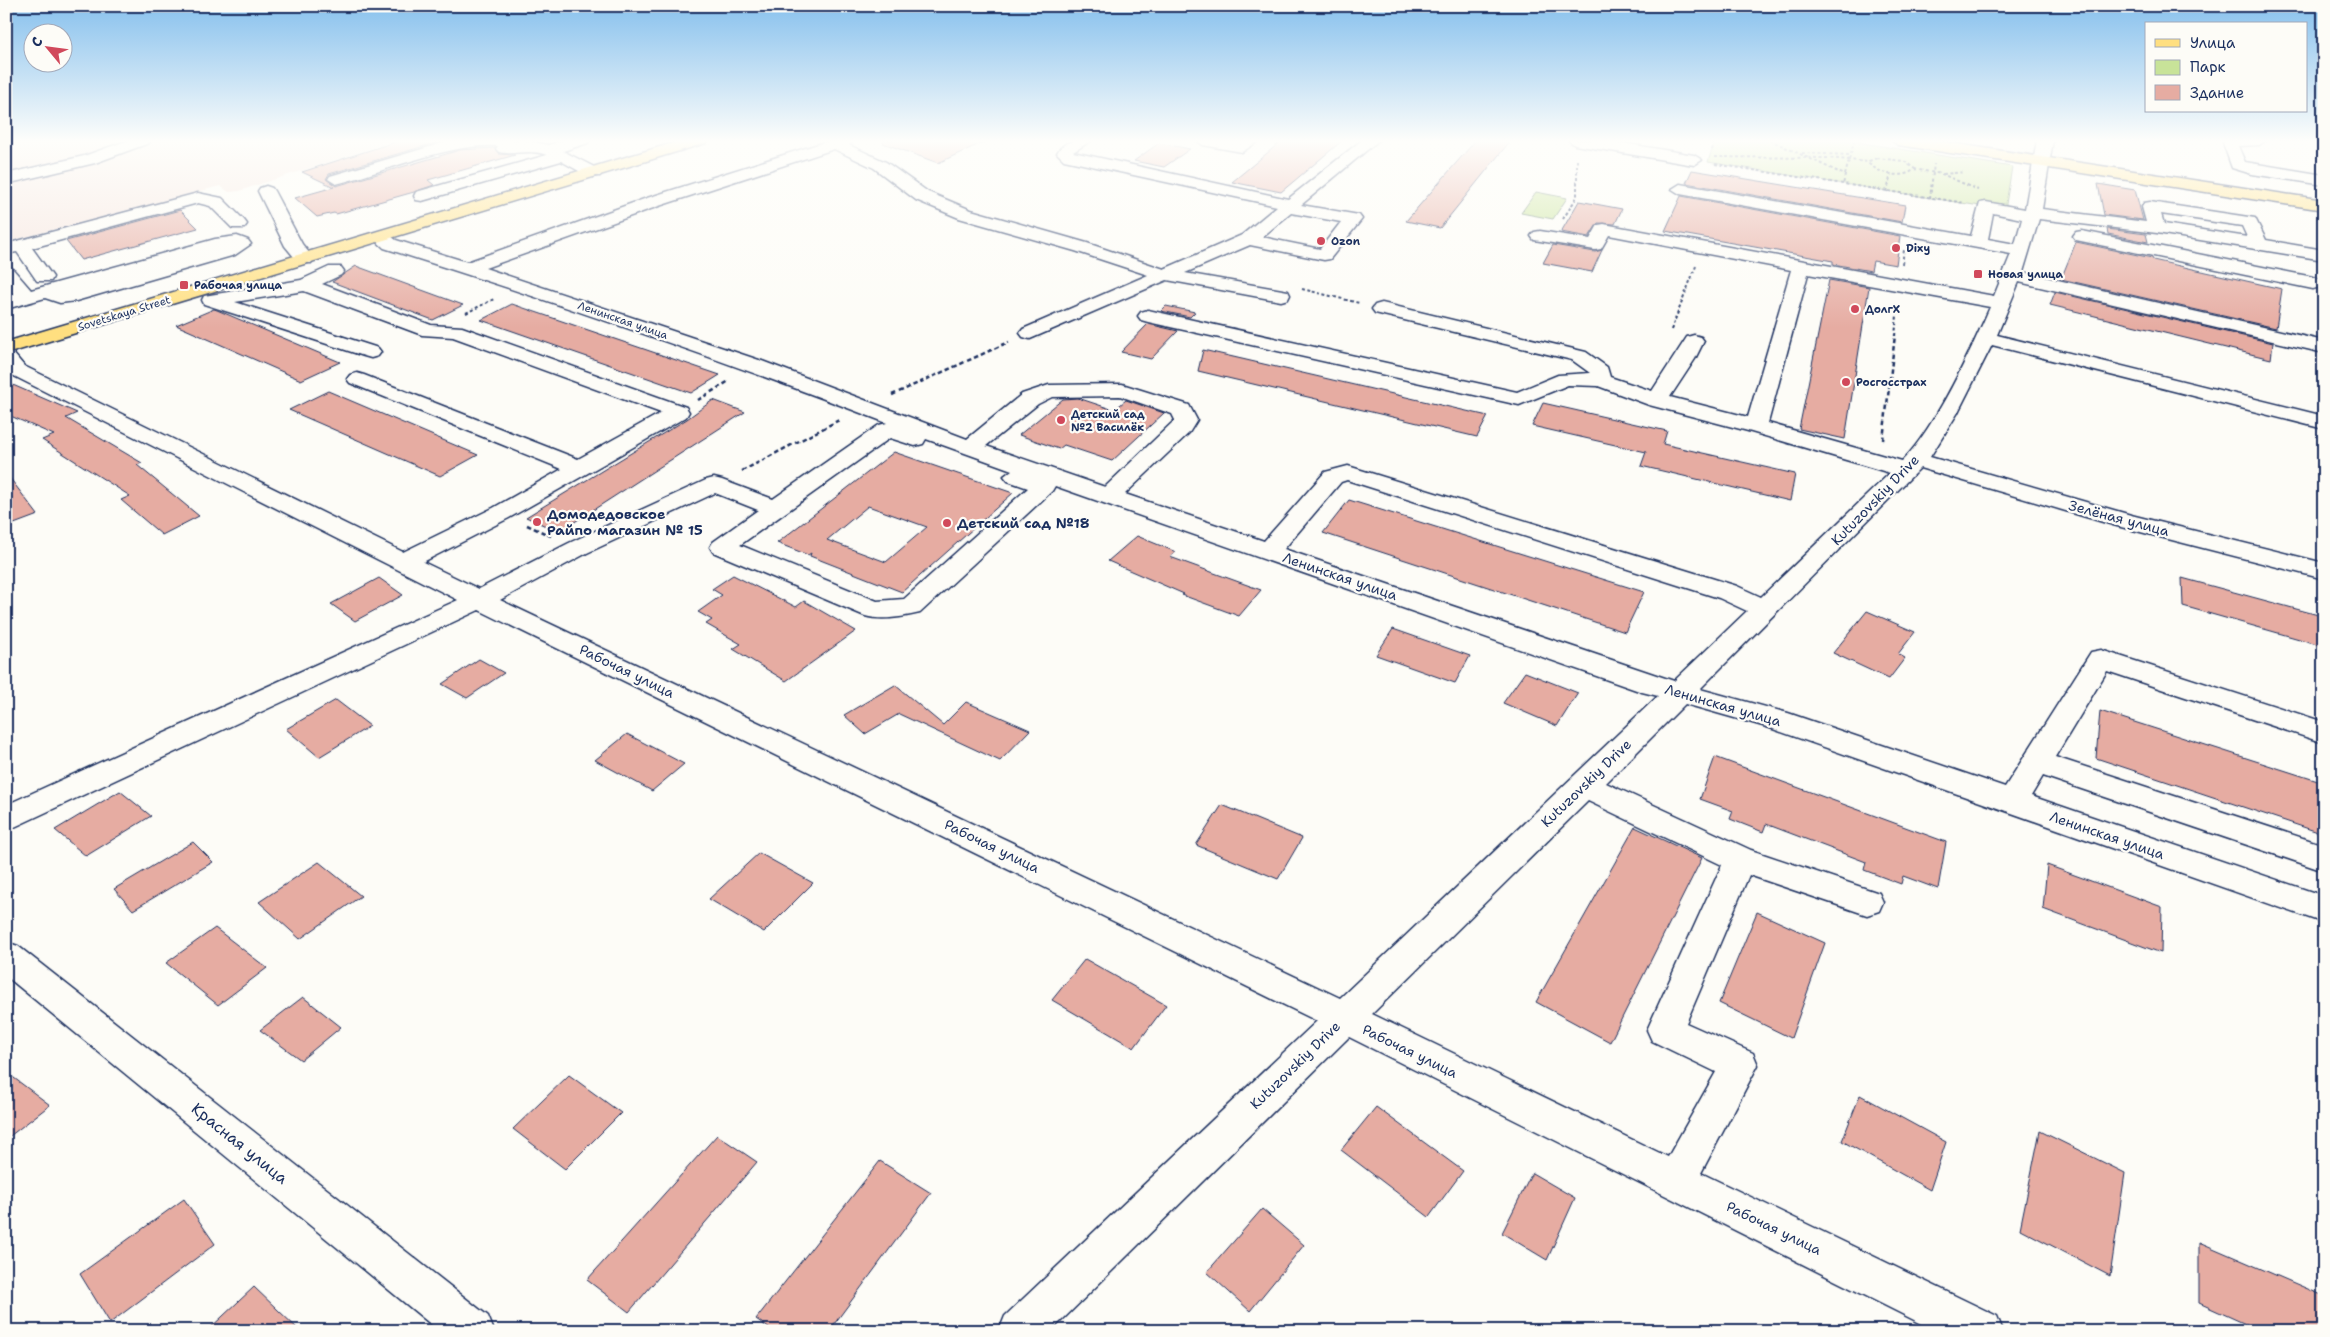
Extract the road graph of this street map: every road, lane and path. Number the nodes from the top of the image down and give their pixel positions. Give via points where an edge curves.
1 (182, 202) edge
2 (216, 202) edge
3 (272, 202) edge
4 (496, 202) edge
5 (652, 202) edge
6 (938, 202) edge
7 (1275, 202) edge
8 (1290, 202) edge
9 (1574, 202) edge
10 (1752, 202) edge
11 (1984, 202) edge
12 (1988, 202) edge
13 (2032, 202) edge
14 (2310, 202) edge
15 (1287, 205) junction
16 (2324, 205) edge
17 (238, 224) dead end
18 (1604, 229) junction
19 (1906, 229) junction
20 (2025, 235) junction
21 (1540, 236) dead end
22 (381, 237) junction
23 (1248, 239) junction
24 (1979, 242) junction
25 (14, 247) edge
26 (1702, 249) junction
27 (2324, 256) edge
28 (305, 259) junction
29 (1801, 267) junction
30 (468, 268) junction
31 (335, 271) dead end
32 (6, 272) edge
33 (1162, 274) junction
34 (44, 284) junction
35 (2313, 284) dead end
36 (306, 285) junction
37 (521, 285) junction
38 (1900, 285) junction
39 (193, 293) junction
40 (1281, 295) dead end
41 (26, 298) junction
42 (212, 300) junction
43 (6, 303) edge
44 (2002, 303) junction
45 (1382, 309) dead end
46 (1148, 316) dead end
47 (429, 331) junction
48 (1030, 333) joint
49 (1986, 338) junction
50 (6, 342) edge
51 (2324, 347) edge
52 (6, 349) edge
53 (1689, 350) joint
54 (371, 352) dead end
55 (6, 357) edge
56 (755, 365) junction
57 (357, 379) dead end
58 (1600, 380) junction
59 (1658, 400) junction
60 (866, 406) junction
61 (678, 412) junction
62 (2324, 423) edge
63 (1756, 426) junction
64 (970, 448) junction
65 (1901, 464) junction
66 (580, 468) junction
67 (714, 485) junction
68 (1116, 498) junction
69 (776, 508) junction
70 (501, 513) junction
71 (578, 548) junction
72 (1269, 551) junction
73 (403, 562) junction
74 (2324, 571) edge
75 (479, 600) junction
76 (1765, 609) junction
77 (1680, 692) junction
78 (2324, 733) edge
79 (2036, 762) junction
80 (1584, 786) junction
81 (2011, 802) junction
82 (6, 819) edge
83 (2324, 858) edge
84 (1740, 859) junction
85 (1867, 902) dead end
86 (2324, 910) edge
87 (6, 956) edge
88 (1343, 1018) junction
89 (1676, 1180) junction
90 (473, 1331) edge
91 (1020, 1331) edge
92 (1982, 1331) edge

1 - 25 street
2 - 17 street
3 - 28 street via 294,246
4 - 22 main road, Sovetskaya Street
5 - 30 street
6 - 33 street
7 - 15 street
8 - 15 street
9 - 18 path via 1562,221
10 - 19 street
11 - 24 street
12 - 20 street
13 - 20 street, Kutuzovskiy Drive
14 - 16 main road
15 - 23 street
15 - 23 street via 1352,219 1324,255
18 - 21 street via 1595,245
18 - 26 street
19 - 24 street
19 - 38 path
20 - 24 street
20 - 27 street via 2157,228
20 - 35 street
20 - 44 street, Kutuzovskiy Drive
20 - 51 street
22 - 28 main road, Sovetskaya Street
22 - 30 street, Ленинская улица via 390,244
23 - 33 street
25 - 34 street
26 - 29 street
26 - 53 path via 1662,354
28 - 39 main road, Sovetskaya Street
29 - 38 street
29 - 63 street
30 - 37 street, Ленинская улица
31 - 36 street
32 - 41 street
33 - 40 street
33 - 48 street
34 - 34 street via 60,297 76,295 229,251 242,244 237,241 221,243
34 - 41 street
36 - 42 street
36 - 47 street
37 - 47 path
37 - 56 street, Ленинская улица
38 - 44 street
38 - 65 path
39 - 42 street
39 - 52 main road, Sovetskaya Street
41 - 43 street
42 - 54 street
44 - 49 street, Kutuzovskiy Drive
45 - 58 street via 1578,356 1600,371
46 - 58 street, Зелёная улица via 1520,399 1565,379
47 - 61 street via 455,331
48 - 60 path
49 - 62 street
49 - 65 street, Kutuzovskiy Drive via 1943,420
50 - 52 street
53 - 59 street
55 - 73 street, Рабочая улица via 17,370
56 - 60 street, Ленинская улица
56 - 61 path
57 - 66 street
58 - 59 street, Зелёная улица
59 - 63 street, Зелёная улица
60 - 64 street, Ленинская улица
60 - 67 path
61 - 66 street
63 - 65 street, Зелёная улица
64 - 68 street, Ленинская улица
64 - 68 street via 1030,399 1049,391 1122,390 1181,410 1186,420 1182,428
65 - 74 street, Зелёная улица
65 - 76 street, Kutuzovskiy Drive
66 - 70 street
67 - 69 street
67 - 71 street
68 - 72 street, Ленинская улица
69 - 69 street via 887,430 1044,486 911,607 874,610 722,547
70 - 71 path
70 - 73 street
71 - 75 street
72 - 76 street via 1333,477 1348,473 1728,592
72 - 77 street, Ленинская улица
73 - 75 street, Рабочая улица
75 - 82 street
75 - 88 street, Рабочая улица
76 - 77 street, Kutuzovskiy Drive
77 - 80 street, Kutuzovskiy Drive
77 - 81 street, Ленинская улица via 1778,720
78 - 79 street via 2101,659
79 - 81 street
79 - 83 street
80 - 84 street
80 - 88 street, Kutuzovskiy Drive
81 - 86 street, Ленинская улица
84 - 85 street
84 - 89 street via 1665,1030 1740,1065
87 - 90 street, Красная улица
88 - 89 street, Рабочая улица
88 - 91 street, Kutuzovskiy Drive
89 - 92 street, Рабочая улица

